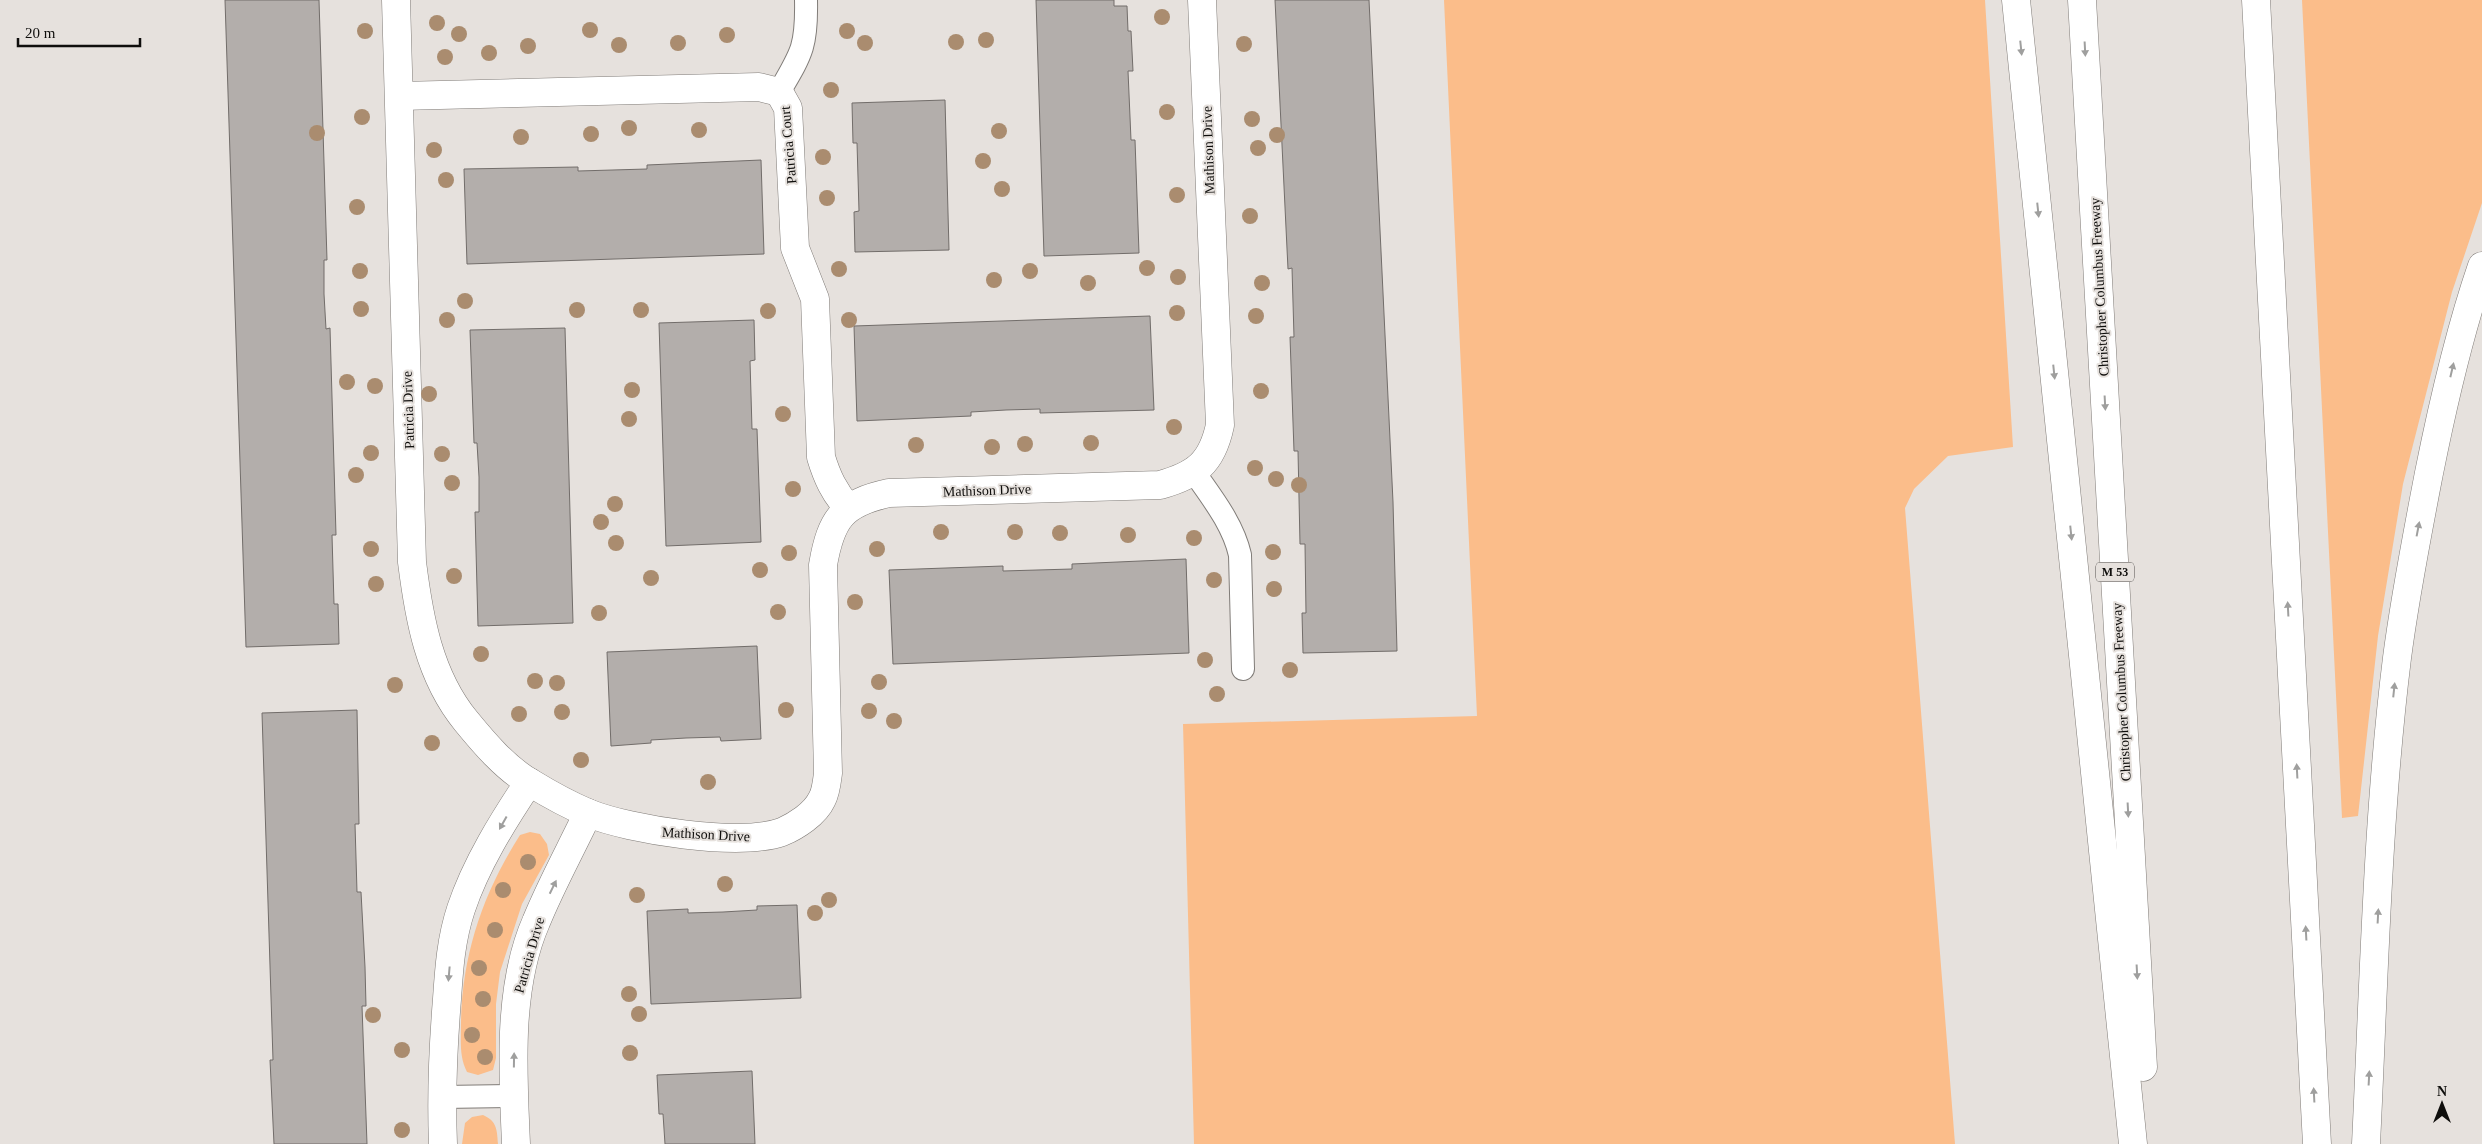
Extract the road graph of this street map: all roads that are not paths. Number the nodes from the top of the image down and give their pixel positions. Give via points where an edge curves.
1 (396, 0) edge
2 (806, 0) edge
3 (1202, 0) edge
4 (2016, 0) edge
5 (2082, 0) edge
6 (2256, 0) edge
7 (779, 92) junction
8 (400, 96) junction
9 (2482, 266) edge
10 (1194, 472) junction
11 (848, 508) junction
12 (1243, 669) dead end
13 (530, 782) junction
14 (588, 813) junction
15 (514, 1096) junction
16 (442, 1097) junction
17 (443, 1144) edge
18 (516, 1144) edge
19 (2133, 1144) edge
20 (2147, 1144) edge
21 (2317, 1144) edge
22 (2366, 1144) edge

1 - 8 main road, Patricia Drive
2 - 7 lane via 807,31 801,55
3 - 10 main road, Mathison Drive via 1220,425 1216,443 1207,460
4 -> 19 main road
5 -> 20 main road, Christopher Columbus Freeway / M 53
21 -> 6 main road
7 - 8 main road, Patricia Court via 759,87
7 - 11 main road, Patricia Court via 788,108 795,248 815,299 821,458 827,478
8 - 13 main road, Patricia Drive via 412,562 418,610 439,678 465,720 500,758
22 -> 9 main road via 2383,830 2397,658 2438,431 2455,357
10 - 11 main road, Mathison Drive via 1160,485 889,494 866,498
10 - 12 lane via 1212,498 1240,555
11 - 14 main road, Mathison Drive via 834,525 823,565 828,773 822,799 804,820 781,832 752,837 656,831
13 - 14 main road, Patricia Drive
13 -> 16 main road via 504,820 461,908 451,947
15 -> 14 main road, Patricia Drive via 515,1008 524,962 535,924
15 - 16 lane
15 - 18 main road, Patricia Drive
16 - 17 main road

